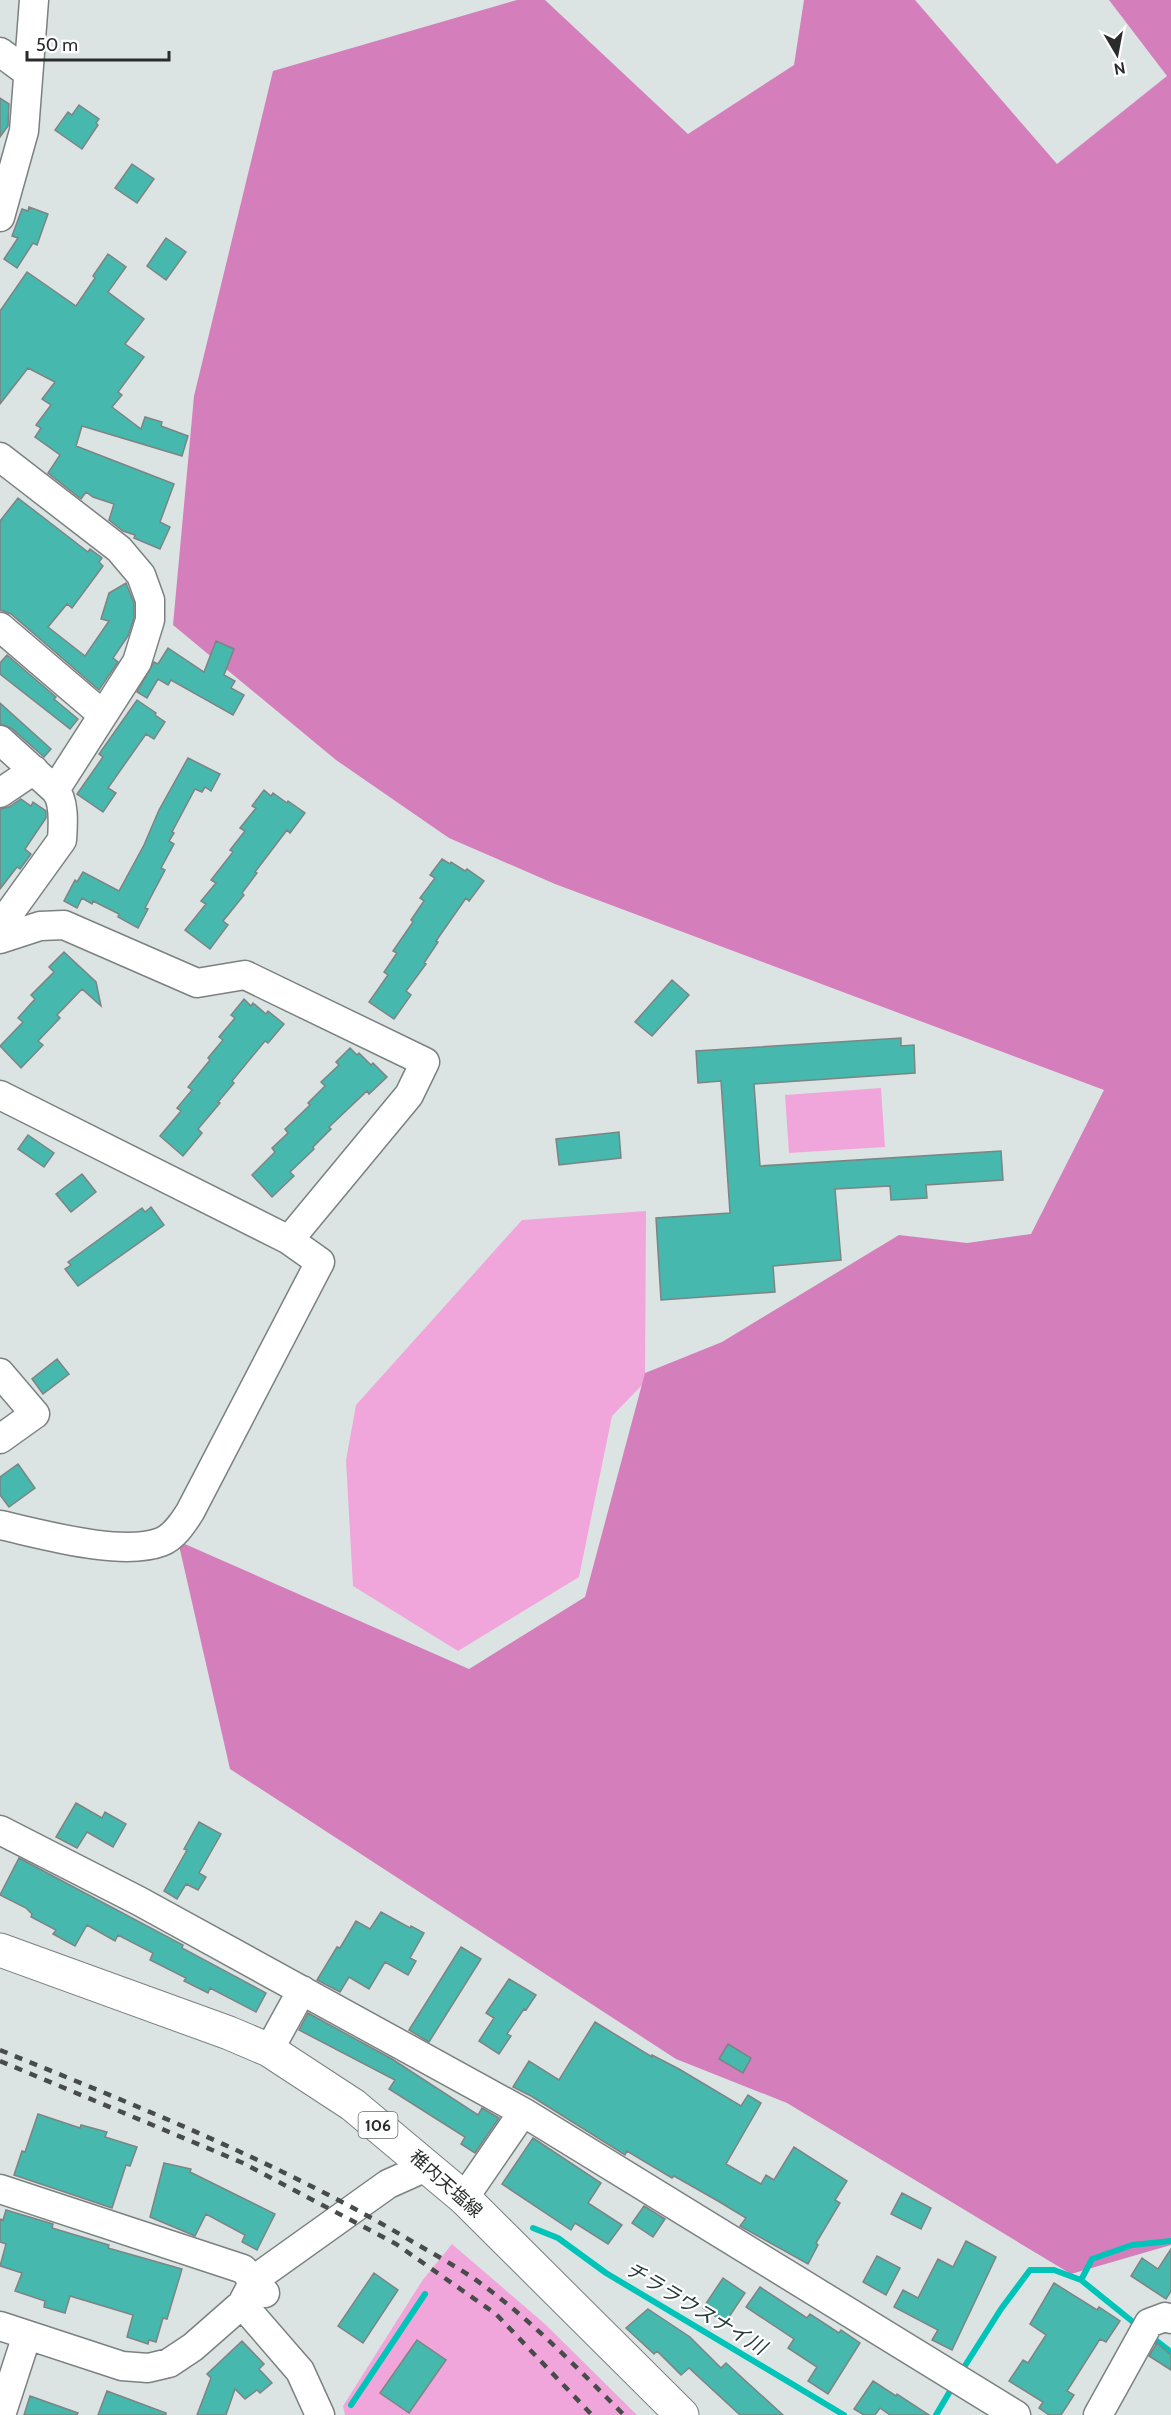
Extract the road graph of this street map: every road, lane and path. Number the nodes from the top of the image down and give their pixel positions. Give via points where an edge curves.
1 (34, 0) edge
2 (0, 52) edge
3 (27, 72) junction
4 (0, 216) edge
5 (0, 457) edge
6 (0, 627) edge
7 (103, 715) junction
8 (0, 740) edge
9 (34, 770) junction
10 (55, 790) junction
11 (0, 793) edge
12 (0, 926) edge
13 (0, 939) edge
14 (1, 1098) edge
15 (289, 1240) junction
16 (0, 1373) edge
17 (0, 1439) edge
18 (0, 1525) edge
19 (0, 1830) edge
20 (0, 1950) edge
21 (302, 1990) junction
22 (268, 2050) junction
23 (523, 2112) junction
24 (426, 2167) junction
25 (0, 2189) edge
26 (464, 2198) junction
27 (255, 2293) junction
28 (0, 2326) edge
29 (1153, 2328) edge
30 (27, 2335) junction
31 (1, 2415) edge
32 (320, 2415) edge
33 (682, 2415) edge
34 (1016, 2415) edge
35 (1098, 2415) edge

1 - 3 street
2 - 3 street
3 - 4 street via 24,131
5 - 7 street via 119,549 141,575 150,600 150,620 137,662
6 - 7 street
7 - 10 street
8 - 9 street
9 - 10 street
9 - 11 street
10 - 12 street via 60,795 62,840
13 - 15 street via 40,926 64,925 197,982 245,975 425,1062 410,1095
14 - 15 street
15 - 18 street via 320,1262 178,1530 162,1542 135,1547 110,1546
16 - 17 street via 35,1414
19 - 21 street
20 - 22 main road, 稚内天塩線 / 106
21 - 22 street
21 - 23 street
22 - 24 main road, 稚内天塩線 / 106 via 353,2105
23 - 26 street
23 - 34 street
24 - 26 main road, 稚内天塩線 / 106
24 - 27 street via 388,2184
25 - 27 street via 243,2269
26 - 33 main road, 稚内天塩線 / 106
27 - 30 street via 180,2357 158,2367 122,2366
27 - 32 street via 300,2370
28 - 30 street
29 - 35 street
30 - 31 street

